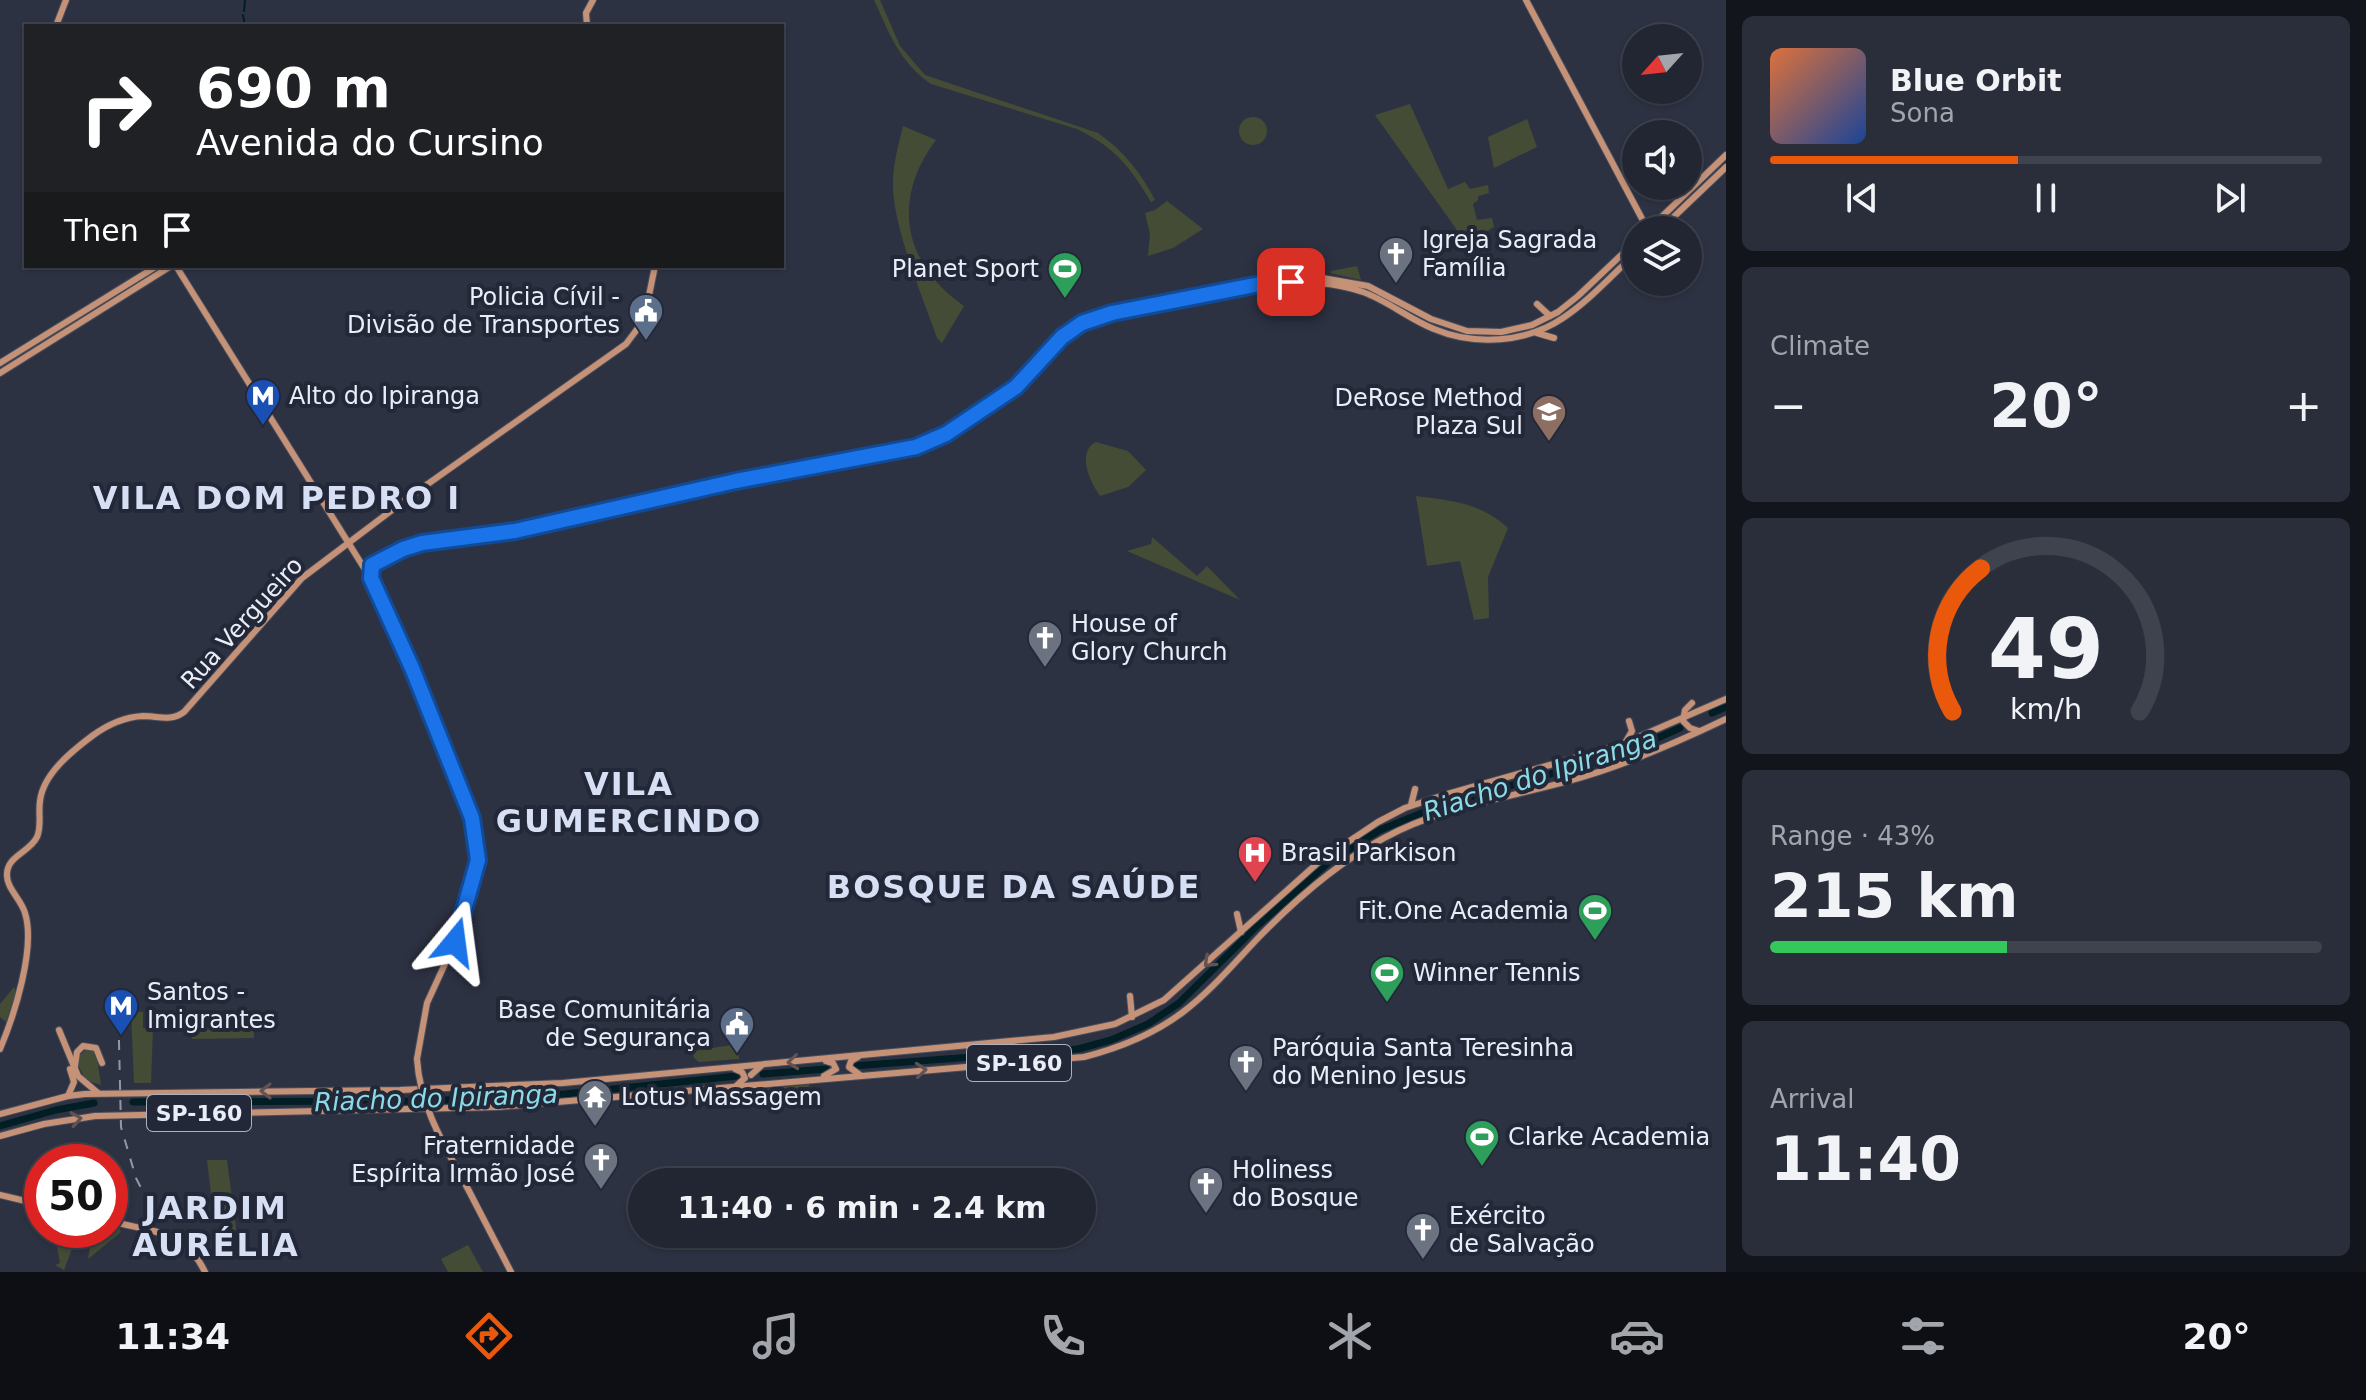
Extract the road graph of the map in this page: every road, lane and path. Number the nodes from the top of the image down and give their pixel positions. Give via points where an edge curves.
1 (66, 0) edge
2 (593, 0) edge
3 (1526, 0) edge
4 (57, 24) edge
5 (587, 24) edge
6 (1726, 155) edge
7 (1726, 167) edge
8 (1641, 216) edge
9 (1663, 216) edge
10 (1675, 216) edge
11 (1622, 254) edge
12 (1622, 266) edge
13 (154, 268) edge
14 (172, 268) edge
15 (175, 268) edge
16 (655, 268) edge
17 (1322, 276) junction
18 (1275, 281) junction
19 (1302, 282) junction
20 (1386, 303) junction
21 (1375, 306) dead end
22 (1550, 316) junction
23 (1561, 319) junction
24 (1533, 329) junction
25 (1554, 338) dead end
26 (0, 363) edge
27 (0, 373) edge
28 (994, 402) junction
29 (990, 415) dead end
30 (348, 542) junction
31 (360, 559) junction
32 (372, 565) junction
33 (371, 578) junction
34 (1726, 699) edge
35 (1692, 703) dead end
36 (182, 714) junction
37 (1726, 719) edge
38 (1683, 720) junction
39 (1629, 721) dead end
40 (191, 722) dead end
41 (1696, 731) junction
42 (1634, 740) junction
43 (1625, 744) junction
44 (1639, 759) junction
45 (1415, 789) dead end
46 (1411, 806) junction
47 (1237, 914) dead end
48 (1241, 932) junction
49 (1130, 996) dead end
50 (1132, 1017) junction
51 (0, 1049) edge
52 (861, 1055) junction
53 (823, 1059) junction
54 (102, 1063) dead end
55 (762, 1065) junction
56 (724, 1068) junction
57 (75, 1070) junction
58 (751, 1075) dead end
59 (860, 1075) junction
60 (820, 1079) junction
61 (732, 1088) junction
62 (99, 1093) junction
63 (68, 1096) junction
64 (0, 1114) edge
65 (0, 1136) edge
66 (0, 1195) edge
67 (24, 1201) edge
68 (128, 1225) edge
69 (205, 1272) edge
70 (511, 1272) edge

1 - 4 main road
2 - 5 main road
3 - 8 main road
6 - 9 main road
7 - 10 main road
11 - 22 main road
12 - 23 main road
13 - 26 main road
14 - 27 main road
15 - 30 main road
16 - 30 main road, Rua Vergueiro via 639,330 617,351
17 - 18 main road
17 - 19 main road
17 - 24 main road via 1368,286 1467,331
18 - 19 main road
18 - 28 main road via 1082,323
19 - 20 main road via 1348,288
20 - 21 main road
20 - 24 main road via 1433,329 1469,339 1501,339
22 - 23 main road
22 - 24 main road
22 - 24 main road via 1538,305
23 - 24 main road
24 - 25 main road
28 - 29 main road
28 - 32 main road via 929,442 515,531 422,543
30 - 31 main road
30 - 36 main road, Rua Vergueiro via 289,591
31 - 32 main road
31 - 33 main road
32 - 33 main road
33 - 70 main road, bridge via 465,796 478,851 455,942 427,1003 417,1059 419,1084 426,1108
34 - 38 main road, SP-160
35 - 38 main road
36 - 40 main road
36 - 51 main road, Rua Vergueiro via 168,719 141,716 110,725 72,752 42,791 38,834 7,872 26,914 28,934
37 - 41 main road, SP-160
38 - 41 main road
38 - 42 main road, SP-160
39 - 43 main road via 1631,733
41 - 44 main road, SP-160
42 - 43 main road, SP-160
42 - 44 main road via 1648,746
43 - 46 main road, SP-160
59 -> 44 main road, SP-160 via 1074,1059 1105,1052 1185,1011 1319,881 1384,838 1427,817
45 - 46 main road
46 - 48 main road, SP-160 via 1331,851
47 - 48 main road
48 -> 50 main road, SP-160 via 1170,996
49 - 50 main road
50 - 52 main road, SP-160 via 1066,1036
52 - 53 main road, SP-160
52 - 59 main road via 849,1064
53 -> 55 main road, SP-160
53 - 60 main road via 836,1069
54 - 57 main road via 96,1048 83,1046
55 - 56 main road, SP-160
55 - 58 main road
56 - 61 main road via 744,1074 744,1081
56 -> 62 main road, SP-160 via 438,1089
57 - 62 main road
57 - 63 main road via 56,1029 74,1078
59 - 60 main road, SP-160
60 - 61 main road, SP-160
65 -> 61 main road, SP-160 via 95,1116 498,1107
62 - 63 main road, SP-160
63 - 64 main road, SP-160
66 - 67 main road
68 - 69 main road via 179,1240

